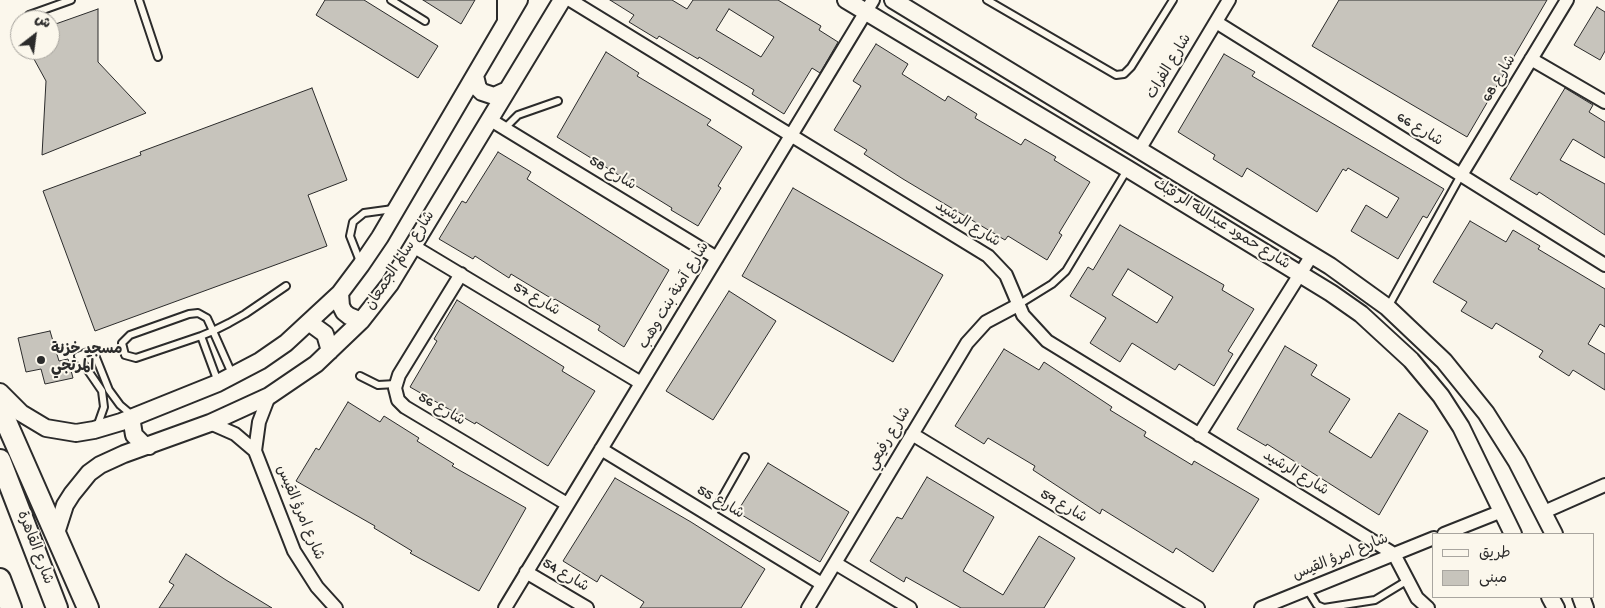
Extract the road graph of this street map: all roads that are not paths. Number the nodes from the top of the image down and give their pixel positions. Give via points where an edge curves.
1 (72, 0) edge
2 (139, 0) edge
3 (391, 0) edge
4 (504, 0) edge
5 (519, 0) edge
6 (562, 0) edge
7 (570, 0) edge
8 (846, 0) edge
9 (893, 0) edge
10 (987, 0) edge
11 (1173, 0) edge
12 (1229, 0) edge
13 (1567, 0) edge
14 (869, 6) edge
15 (43, 10) edge
16 (425, 21) dead end
17 (1216, 22) junction
18 (504, 24) junction
19 (158, 57) dead end
20 (1531, 59) junction
21 (475, 76) junction
22 (505, 91) junction
23 (558, 101) dead end
24 (1605, 102) edge
25 (490, 119) junction
26 (505, 128) junction
27 (792, 135) junction
28 (1139, 150) junction
29 (1128, 169) junction
30 (1461, 175) junction
31 (397, 208) junction
32 (413, 246) junction
33 (1312, 255) junction
34 (717, 258) junction
35 (361, 264) junction
36 (1605, 265) edge
37 (461, 274) junction
38 (1300, 274) junction
39 (286, 286) dead end
40 (340, 292) junction
41 (1018, 305) junction
42 (1388, 307) junction
43 (361, 321) junction
44 (310, 323) junction
45 (213, 331) junction
46 (201, 336) junction
47 (330, 351) junction
48 (360, 376) dead end
49 (225, 379) junction
50 (641, 383) junction
51 (396, 384) junction
52 (0, 392) edge
53 (269, 396) junction
54 (0, 408) edge
55 (1486, 413) junction
56 (134, 417) junction
57 (210, 423) junction
58 (1461, 427) junction
59 (94, 430) junction
60 (912, 434) junction
61 (1199, 435) junction
62 (149, 446) junction
63 (601, 449) junction
64 (256, 451) junction
65 (746, 457) dead end
66 (0, 460) edge
67 (1605, 485) edge
68 (567, 504) junction
69 (1502, 511) junction
70 (1544, 512) junction
71 (711, 517) junction
72 (56, 533) junction
73 (1447, 533) edge
74 (1513, 533) edge
75 (1554, 533) edge
76 (1432, 539) edge
77 (1394, 554) junction
78 (835, 563) junction
79 (526, 572) junction
80 (0, 579) edge
81 (1408, 580) junction
82 (822, 584) junction
83 (1307, 589) junction
84 (11, 608) edge
85 (57, 608) edge
86 (88, 608) edge
87 (336, 608) edge
88 (504, 608) edge
89 (587, 608) edge
90 (808, 608) edge
91 (910, 608) edge
92 (1198, 608) edge
93 (1260, 608) edge
94 (1428, 608) edge

1 - 15 lane
2 - 19 lane
3 - 16 lane
4 - 18 street
5 - 18 street, شارع سالم الجمعان
6 - 22 street, شارع سالم الجمعان
7 - 27 street, شارع الرشيد
8 - 14 street, شارع حمود عبدالله الر فبك
9 - 28 street, شارع حمود عبدالله الر فبك
10 - 11 lane via 1116,76 1131,67
12 - 17 street, شارع الفرات
13 - 20 street, شارع 68
14 - 27 street, شارع آمنة بنت وهب
14 - 29 street, شارع حمود عبدالله الر فبك
17 - 28 street, شارع الفرات
17 - 30 street, شارع 66
18 - 21 street, شارع سالم الجمعان
20 - 24 street
20 - 30 street, شارع 68
21 - 22 street via 482,92 494,96
21 - 31 street, شارع سالم الجمعان
22 - 25 street, شارع سالم الجمعان
23 - 26 lane via 518,115
25 - 26 street, شارع 58
25 - 32 street, شارع سالم الجمعان
26 - 34 street, شارع 58
27 - 34 street, شارع آمنة بنت وهب
27 - 41 street, شارع الرشيد via 995,261 1006,275
28 - 33 street, شارع حمود عبدالله الر فبك
29 - 38 street, شارع حمود عبدالله الر فبك
29 - 41 lane via 1066,271 1052,284
30 - 36 street, شارع 66
30 - 42 lane
31 - 35 street, شارع سالم الجمعان
31 - 35 lane via 364,213 353,222 350,236
32 - 37 street, شارع 57
32 - 43 street, شارع سالم الجمعان via 390,284
33 - 38 street
33 - 42 street, شارع حمود عبدالله الر فبك
34 - 50 street, شارع آمنة بنت وهب
35 - 40 street, شارع سالم الجمعان
37 - 50 street, شارع 57
37 - 51 street
38 - 58 street, شارع حمود عبدالله الر فبك via 1345,303 1396,344 1441,396
38 - 61 street
39 - 45 lane via 253,310
40 - 43 street via 344,312
40 - 44 street, شارع سالم الجمعان
41 - 60 street, شارع رفيعي via 997,315 976,331
41 - 61 street, شارع الرشيد via 1047,341
42 - 55 street, شارع حمود عبدالله الر فبك via 1444,361
43 - 47 street, شارع سالم الجمعان
44 - 47 street via 324,334
44 - 49 street, شارع سالم الجمعان via 273,352
45 - 46 lane
45 - 46 lane via 207,318 193,312 130,335 123,340 121,348 125,355 136,358
45 - 49 lane
46 - 49 lane
47 - 53 street, شارع سالم الجمعان
48 - 51 lane via 378,385
49 - 56 street, شارع سالم الجمعان
50 - 63 street, شارع آمنة بنت وهب
51 - 68 street, شارع 56 via 396,396 405,406
52 - 59 street, شارع سالم الجمعان via 20,413 46,428 76,433
53 - 57 street, شارع سالم الجمعان
53 - 64 street, شارع امرؤ القيس via 259,422
54 - 72 main road
55 - 58 street via 1468,416
55 - 70 street, شارع حمود عبدالله الر فبك
56 - 59 street, شارع سالم الجمعان
56 - 59 lane via 114,398 93,350 78,356 102,391 104,407
56 - 62 street via 134,435
57 - 62 street, شارع سالم الجمعان
57 - 64 street via 235,434
58 - 69 street, شارع حمود عبدالله الر فبك
60 - 78 street, شارع رفيعي
60 - 92 street, شارع 59
61 - 77 street, شارع الرشيد
62 - 72 street, شارع سالم الجمعان via 111,459 89,473 65,505
63 - 68 street, شارع آمنة بنت وهب
63 - 71 street, شارع 55
64 - 87 street, شارع امرؤ القيس via 294,552 317,587
65 - 71 lane
66 - 85 main road, شارع القاهرة
67 - 70 street
68 - 79 street, شارع آمنة بنت وهب
69 - 73 street
69 - 74 street, شارع حمود عبدالله الر فبك
70 - 75 street, شارع حمود عبدالله الر فبك
71 - 82 street, شارع 55
72 - 86 main road
76 - 77 street, شارع امرؤ القيس
77 - 81 street
77 - 83 street, شارع امرؤ القيس
78 - 82 street, شارع رفيعي
78 - 91 street
79 - 88 street, شارع آمنة بنت وهب
79 - 89 street, شارع 54
80 - 84 main road
81 - 83 lane via 1375,600 1324,608 1317,605
81 - 94 street via 1416,598
82 - 90 street, شارع رفيعي
83 - 93 street, شارع امرؤ القيس

